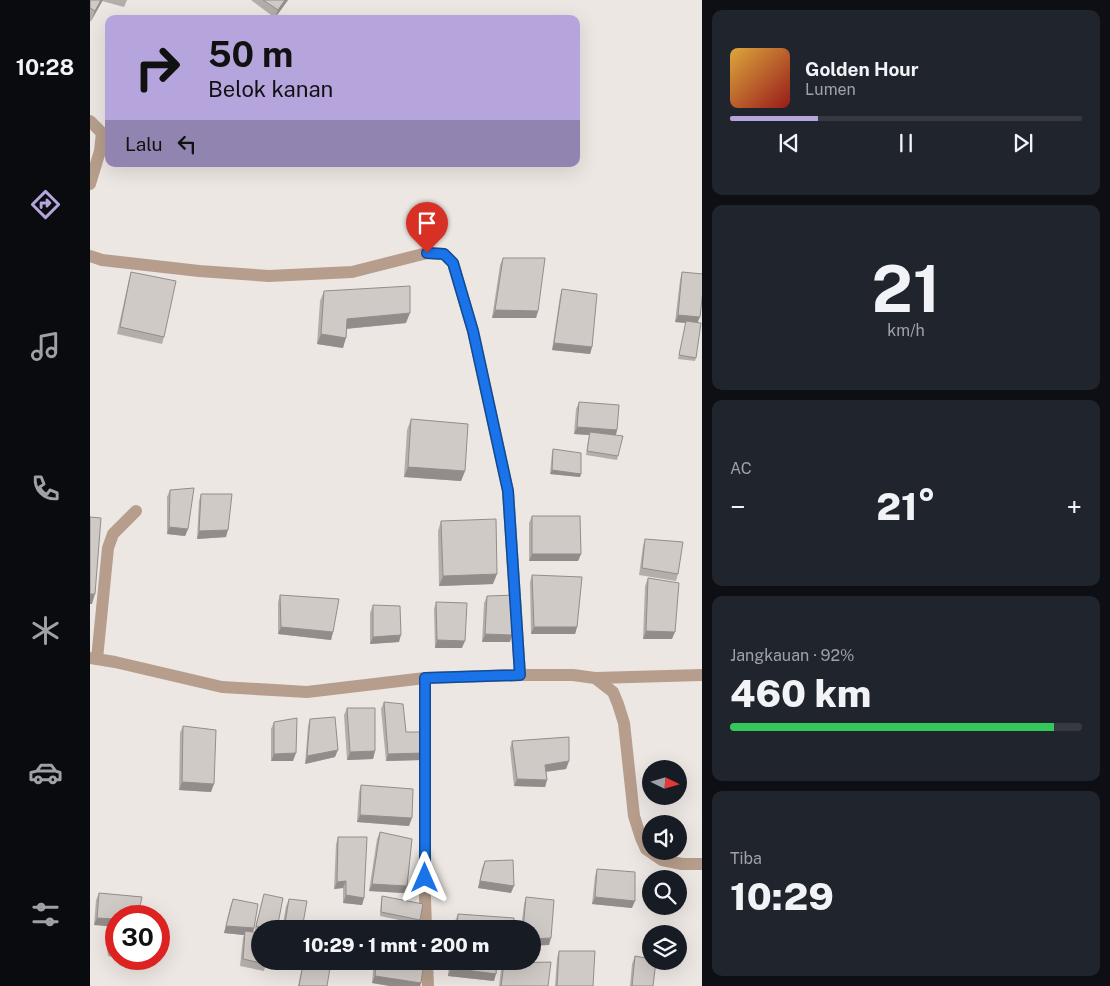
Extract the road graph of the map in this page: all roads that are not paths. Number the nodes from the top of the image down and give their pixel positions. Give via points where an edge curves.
1 (90, 121) edge
2 (90, 184) edge
3 (90, 256) edge
4 (136, 511) dead end
5 (93, 658) edge
6 (520, 675) junction
7 (702, 675) edge
8 (425, 678) junction
9 (595, 678) junction
10 (702, 864) edge
11 (426, 920) edge
12 (427, 970) edge
13 (428, 986) edge

1 - 2 street via 102,133
3 - 6 street via 200,271 269,276 352,272 427,253 444,254 453,263 473,331 508,491
4 - 5 street via 113,534 108,548
5 - 8 street via 222,687 269,690 307,692
6 - 8 street
6 - 9 street
7 - 9 street
8 - 11 street
9 - 10 street via 612,692 624,723 634,816 646,849 662,860
12 - 13 street

